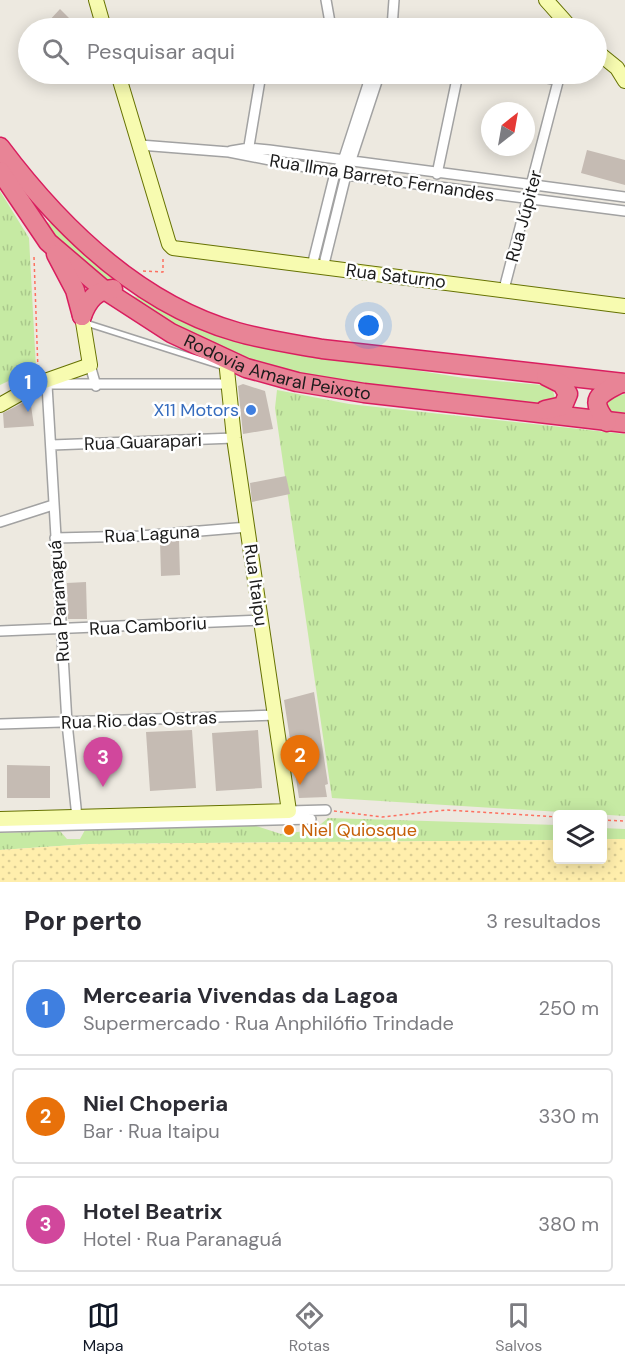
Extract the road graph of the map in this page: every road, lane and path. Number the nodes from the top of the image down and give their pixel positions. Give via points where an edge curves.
1 (96, 0) edge
2 (326, 0) edge
3 (394, 0) edge
4 (546, 0) edge
5 (101, 18) edge
6 (329, 18) edge
7 (393, 18) edge
8 (562, 18) edge
9 (607, 61) edge
10 (623, 76) edge
11 (121, 84) edge
12 (259, 84) edge
13 (372, 84) edge
14 (456, 84) edge
15 (557, 84) edge
16 (140, 145) junction
17 (0, 147) edge
18 (248, 153) junction
19 (347, 162) junction
20 (0, 171) edge
21 (335, 173) junction
22 (437, 174) junction
23 (346, 175) junction
24 (532, 186) junction
25 (625, 197) edge
26 (529, 200) junction
27 (625, 211) edge
28 (48, 242) junction
29 (166, 248) junction
30 (34, 257) dead end
31 (317, 267) junction
32 (139, 271) dead end
33 (504, 289) junction
34 (103, 290) junction
35 (170, 303) junction
36 (625, 306) edge
37 (83, 319) junction
38 (226, 364) junction
39 (90, 365) junction
40 (543, 375) junction
41 (41, 380) junction
42 (623, 383) edge
43 (227, 384) junction
44 (96, 386) junction
45 (0, 405) edge
46 (537, 411) junction
47 (616, 423) edge
48 (234, 438) junction
49 (52, 445) junction
50 (53, 505) junction
51 (0, 522) edge
52 (248, 527) junction
53 (55, 538) junction
54 (260, 620) junction
55 (61, 630) junction
56 (0, 631) edge
57 (277, 715) junction
58 (67, 723) junction
59 (0, 724) edge
60 (326, 810) joint
61 (289, 811) junction
62 (77, 817) junction
63 (553, 817) edge
64 (0, 819) edge
65 (311, 819) dead end
66 (607, 820) edge
67 (625, 821) edge
68 (0, 827) edge

1 - 5 street
2 - 6 street
3 - 7 street
4 - 8 street
9 - 10 street
11 - 16 street
12 - 18 street
13 - 19 street
14 - 22 street
15 - 24 street, Rua Júpiter
16 - 18 street, Rua Ilma Barreto Fernandes
16 - 29 street
17 - 35 highway, Rodovia Amaral Peixoto via 28,184 86,244
18 - 19 street, Rua Ilma Barreto Fernandes
18 - 21 street, Rua Ilma Barreto Fernandes
19 - 21 street
19 - 22 street, Rua Ilma Barreto Fernandes
19 - 23 street
20 - 28 highway, Rodovia Amaral Peixoto
21 - 23 street, Rua Ilma Barreto Fernandes
21 - 31 street
22 - 24 street, Rua Ilma Barreto Fernandes
23 - 26 street, Rua Ilma Barreto Fernandes
23 - 31 street
24 - 25 street, Rua Ilma Barreto Fernandes
24 - 26 street, Rua Júpiter
26 - 27 street, Rua Ilma Barreto Fernandes
26 - 33 street, Rua Júpiter
28 - 34 highway, Rodovia Amaral Peixoto
28 - 37 highway via 69,276
29 - 31 street, Rua Saturno
29 - 32 path via 163,272
30 - 41 path
31 - 33 street, Rua Saturno
33 - 36 street, Rua Saturno
34 - 35 highway via 127,291
34 - 37 highway via 90,300
34 - 38 highway, Rodovia Amaral Peixoto
35 - 40 highway, Rodovia Amaral Peixoto via 236,332 274,341
37 - 38 lane
37 - 39 street
38 - 43 street, Rua Itaipu
38 - 46 highway, Rodovia Amaral Peixoto via 297,382 364,393
39 - 41 street
39 - 44 street
40 - 42 highway, Rodovia Amaral Peixoto
40 - 46 highway via 562,384 568,397 563,406
41 - 44 street
41 - 45 street
41 - 49 street, Rua Paranaguá
42 - 47 highway via 599,398 598,411
43 - 44 street
43 - 48 street, Rua Itaipu
46 - 47 highway, Rodovia Amaral Peixoto
48 - 49 street, Rua Guarapari
48 - 52 street, Rua Itaipu
49 - 50 street, Rua Paranaguá
50 - 51 street
50 - 53 street, Rua Paranaguá
52 - 53 street, Rua Laguna
52 - 54 street, Rua Itaipu
53 - 55 street, Rua Paranaguá
54 - 55 street, Rua Camboriu
54 - 57 street, Rua Itaipu
55 - 56 street, Rua Camboriu
55 - 58 street, Rua Paranaguá
57 - 58 street, Rua Rio das Ostras
57 - 61 street, Rua Itaipu
58 - 59 street, Rua Rio das Ostras
58 - 62 street, Rua Paranaguá
60 - 61 street
60 - 63 path via 382,817 447,810
61 - 62 street
62 - 64 street
65 - 68 street
66 - 67 path

